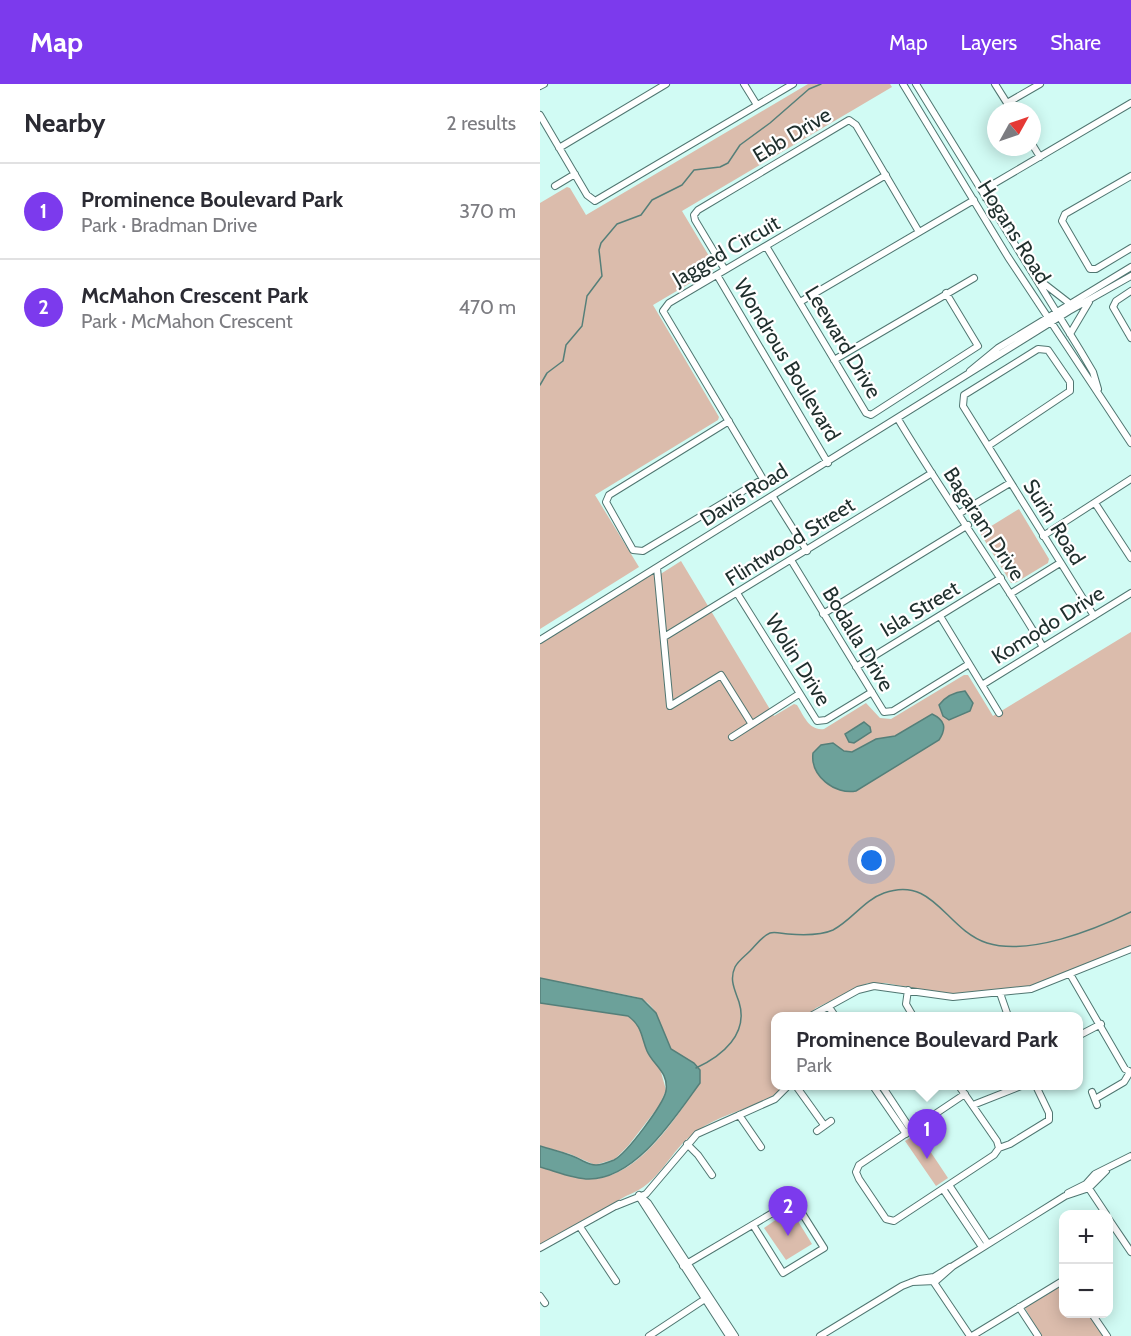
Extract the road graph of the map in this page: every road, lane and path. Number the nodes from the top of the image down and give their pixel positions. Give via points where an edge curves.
1 (666, 84) edge
2 (744, 84) edge
3 (793, 84) edge
4 (903, 84) edge
5 (916, 84) edge
6 (995, 84) edge
7 (1040, 84) edge
8 (1006, 102) edge
9 (1009, 102) edge
10 (1131, 103) edge
11 (757, 105) junction
12 (540, 115) edge
13 (559, 148) junction
14 (1040, 157) joint
15 (575, 174) junction
16 (886, 175) junction
17 (1131, 176) edge
18 (976, 182) junction
19 (555, 186) dead end
20 (990, 186) junction
21 (986, 199) junction
22 (974, 200) junction
23 (919, 232) junction
24 (766, 246) junction
25 (1131, 248) edge
26 (1131, 267) edge
27 (725, 270) junction
28 (717, 275) junction
29 (1034, 275) junction
30 (1131, 276) edge
31 (974, 278) dead end
32 (1131, 291) edge
33 (946, 293) junction
34 (1091, 299) junction
35 (800, 303) junction
36 (1069, 303) junction
37 (1057, 315) junction
38 (1050, 320) junction
39 (1070, 334) junction
40 (1131, 338) edge
41 (834, 360) junction
42 (1100, 396) junction
43 (898, 418) junction
44 (729, 421) junction
45 (1131, 443) edge
46 (988, 446) junction
47 (828, 463) junction
48 (932, 474) junction
49 (1131, 479) edge
50 (1010, 483) junction
51 (773, 496) junction
52 (1095, 503) junction
53 (960, 513) junction
54 (968, 525) junction
55 (1043, 536) junction
56 (807, 550) junction
57 (1131, 558) edge
58 (791, 560) junction
59 (1060, 563) junction
60 (657, 568) junction
61 (1001, 578) junction
62 (737, 593) junction
63 (1131, 593) edge
64 (1010, 594) junction
65 (823, 614) junction
66 (940, 616) junction
67 (1094, 616) junction
68 (664, 637) junction
69 (540, 640) edge
70 (1043, 647) junction
71 (969, 664) junction
72 (856, 667) junction
73 (982, 685) junction
74 (872, 692) junction
75 (799, 693) junction
76 (999, 713) dead end
77 (751, 723) junction
78 (732, 737) dead end
79 (1130, 952) edge
80 (1070, 974) junction
81 (908, 990) junction
82 (1000, 993) junction
83 (826, 1008) junction
84 (819, 1012) edge
85 (826, 1012) edge
86 (830, 1012) edge
87 (910, 1012) edge
88 (1006, 1012) edge
89 (1101, 1023) junction
90 (1083, 1033) edge
91 (1130, 1072) edge
92 (785, 1090) edge
93 (799, 1090) edge
94 (877, 1090) edge
95 (883, 1090) edge
96 (962, 1090) edge
97 (1011, 1090) edge
98 (1038, 1090) edge
99 (965, 1094) junction
100 (885, 1097) junction
101 (1095, 1098) dead end
102 (973, 1105) junction
103 (739, 1115) junction
104 (831, 1121) dead end
105 (824, 1125) junction
106 (817, 1131) dead end
107 (909, 1132) junction
108 (687, 1144) junction
109 (760, 1147) dead end
110 (999, 1148) junction
111 (1131, 1156) edge
112 (712, 1175) dead end
113 (1087, 1186) junction
114 (946, 1187) junction
115 (640, 1197) junction
116 (1103, 1210) edge
117 (753, 1225) junction
118 (1113, 1225) edge
119 (580, 1227) junction
120 (985, 1246) junction
121 (540, 1248) edge
122 (1131, 1252) edge
123 (685, 1265) junction
124 (933, 1280) junction
125 (616, 1281) dead end
126 (1059, 1283) edge
127 (540, 1296) edge
128 (707, 1298) junction
129 (545, 1303) dead end
130 (1019, 1307) junction
131 (1095, 1318) edge
132 (650, 1336) edge
133 (729, 1336) edge
134 (735, 1336) edge
135 (820, 1336) edge
136 (971, 1336) edge
137 (1038, 1336) edge
138 (1107, 1336) edge

1 - 13 street
2 - 11 street
3 - 11 street
4 - 22 street, Hogans Road
5 - 18 street, Hogans Road
6 - 8 street
7 - 9 street
10 - 14 street
11 - 15 street via 595,201 586,195
12 - 13 street
13 - 15 street
14 - 20 street
15 - 19 street
16 - 23 street, Ebb Drive
16 - 24 street, Jagged Circuit
16 - 27 street, Ebb Drive via 849,120 698,210 694,215
17 - 25 street via 1062,219 1090,269
18 - 20 street
18 - 21 street, Hogans Road
20 - 21 street
21 - 29 street, Hogans Road
22 - 23 street
22 - 38 street, Hogans Road
23 - 35 street
24 - 27 street, Jagged Circuit
24 - 35 street, Leeward Drive
26 - 36 street, Davis Road
27 - 28 street, Jagged Circuit
28 - 44 street, Jagged Circuit via 669,303 663,311
28 - 47 street, Wondrous Boulevard
29 - 36 street
29 - 37 street, Hogans Road
30 - 34 street, Davis Road
31 - 33 street
32 - 40 street via 1116,301 1113,308
33 - 41 street
33 - 41 street, Leeward Drive via 978,346 876,414 866,413
34 - 37 street, Davis Road
34 - 39 street
35 - 41 street, Leeward Drive
36 - 37 street, Davis Road
37 - 38 street, Davis Road
37 - 39 street, Hogans Road
38 - 42 street, Hogans Road
38 - 43 street, Davis Road
39 - 42 street, Hogans Road via 1093,372
42 - 45 street, Hogans Road
43 - 47 street, Davis Road
43 - 48 street, Bagaram Drive
44 - 44 street, Jagged Circuit via 763,479 643,551 633,550 606,502 609,495
46 - 46 street, Surin Road via 1070,391 1070,382 1048,350 1038,349 963,396 963,406
46 - 50 street, Surin Road
47 - 51 street, Davis Road
48 - 53 street, Bagaram Drive
48 - 56 street, Flintwood Street
49 - 52 street
50 - 53 street
50 - 55 street, Surin Road
51 - 56 street
51 - 60 street, Davis Road
52 - 55 street
52 - 57 street
53 - 54 street, Bagaram Drive
54 - 61 street, Bagaram Drive
54 - 65 street
55 - 59 street, Surin Road
56 - 58 street, Flintwood Street
58 - 62 street, Flintwood Street
58 - 65 street, Bodalla Drive
59 - 64 street
59 - 67 street, Surin Road
60 - 68 street
60 - 69 street, Davis Road
61 - 64 street, Bagaram Drive
61 - 66 street, Isla Street
62 - 68 street, Flintwood Street
62 - 75 street, Wolin Drive
63 - 67 street, Komodo Drive
64 - 70 street, Bagaram Drive
65 - 72 street, Bodalla Drive
66 - 71 street
66 - 72 street, Isla Street
67 - 70 street, Komodo Drive
68 - 77 street via 670,706 721,675
70 - 73 street, Komodo Drive
71 - 73 street
71 - 74 street, Bodalla Drive via 891,712 883,710
72 - 74 street, Bodalla Drive
73 - 76 street
74 - 75 street, Wolin Drive via 819,722
75 - 77 street
77 - 78 street
79 - 80 street
80 - 82 street via 1035,988
80 - 89 street
81 - 82 street via 952,997
81 - 83 street via 868,987
81 - 87 street via 906,1005
82 - 88 street
83 - 84 street
83 - 85 street
83 - 86 street
89 - 90 street
89 - 91 street
91 - 101 street via 1124,1082
92 - 103 street via 775,1099
93 - 105 street
94 - 100 street
95 - 100 street
96 - 99 street
97 - 102 street
98 - 110 street via 1049,1120
99 - 102 street
99 - 107 street
100 - 107 street
102 - 110 street
103 - 108 street via 700,1132
103 - 109 street
104 - 105 street
105 - 106 street
107 - 114 street via 857,1167 861,1183 884,1217 892,1221
108 - 112 street
108 - 115 street
110 - 114 street
111 - 113 street via 1095,1174
113 - 116 street
113 - 120 street via 1074,1188
114 - 120 street
115 - 119 street via 629,1197
115 - 123 street
117 - 117 street via 792,1200 824,1248 783,1273
117 - 123 street
118 - 122 street
119 - 121 street
119 - 125 street
120 - 124 street
123 - 128 street
124 - 135 street via 898,1288
124 - 136 street
126 - 130 street
127 - 129 street
128 - 132 street
128 - 133 street
128 - 134 street
130 - 136 street
130 - 137 street
131 - 138 street

